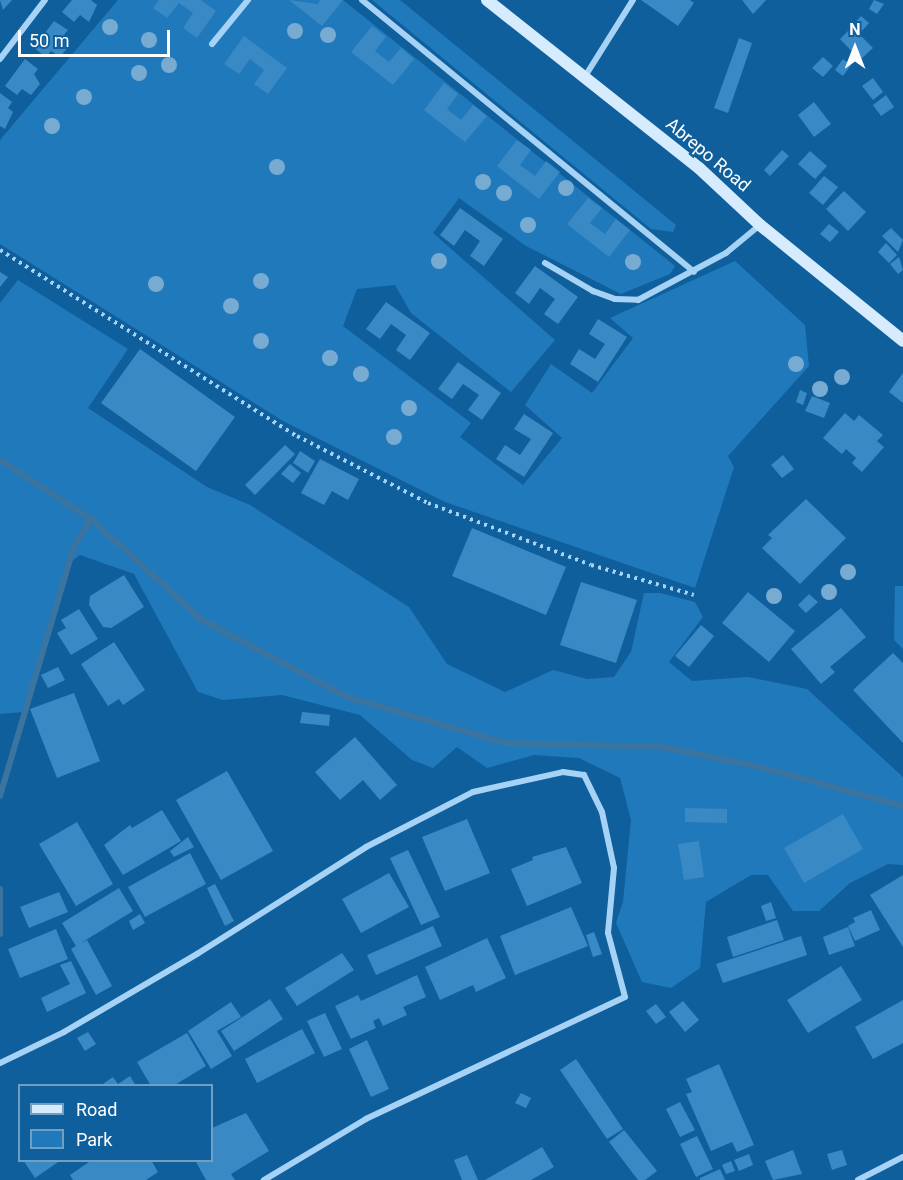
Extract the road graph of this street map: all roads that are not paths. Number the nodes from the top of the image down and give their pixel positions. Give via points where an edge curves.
1 (45, 0) edge
2 (248, 0) edge
3 (362, 0) edge
4 (487, 0) edge
5 (633, 0) edge
6 (212, 44) dead end
7 (0, 59) edge
8 (583, 79) junction
9 (760, 225) junction
10 (545, 263) dead end
11 (694, 272) junction
12 (903, 341) edge
13 (0, 1063) edge
14 (903, 1157) edge
15 (264, 1180) edge
16 (858, 1180) edge

1 - 7 street
2 - 6 street
3 - 11 street
4 - 8 main road, Abrepo Road
5 - 8 street
8 - 9 main road, Abrepo Road via 699,168
9 - 11 street via 726,253
9 - 12 main road, Abrepo Road
10 - 11 street via 615,299 638,300
13 - 15 street via 63,1032 197,954 366,847 472,792 563,772 584,775 602,812 614,868 608,933 625,997 366,1119
14 - 16 street

